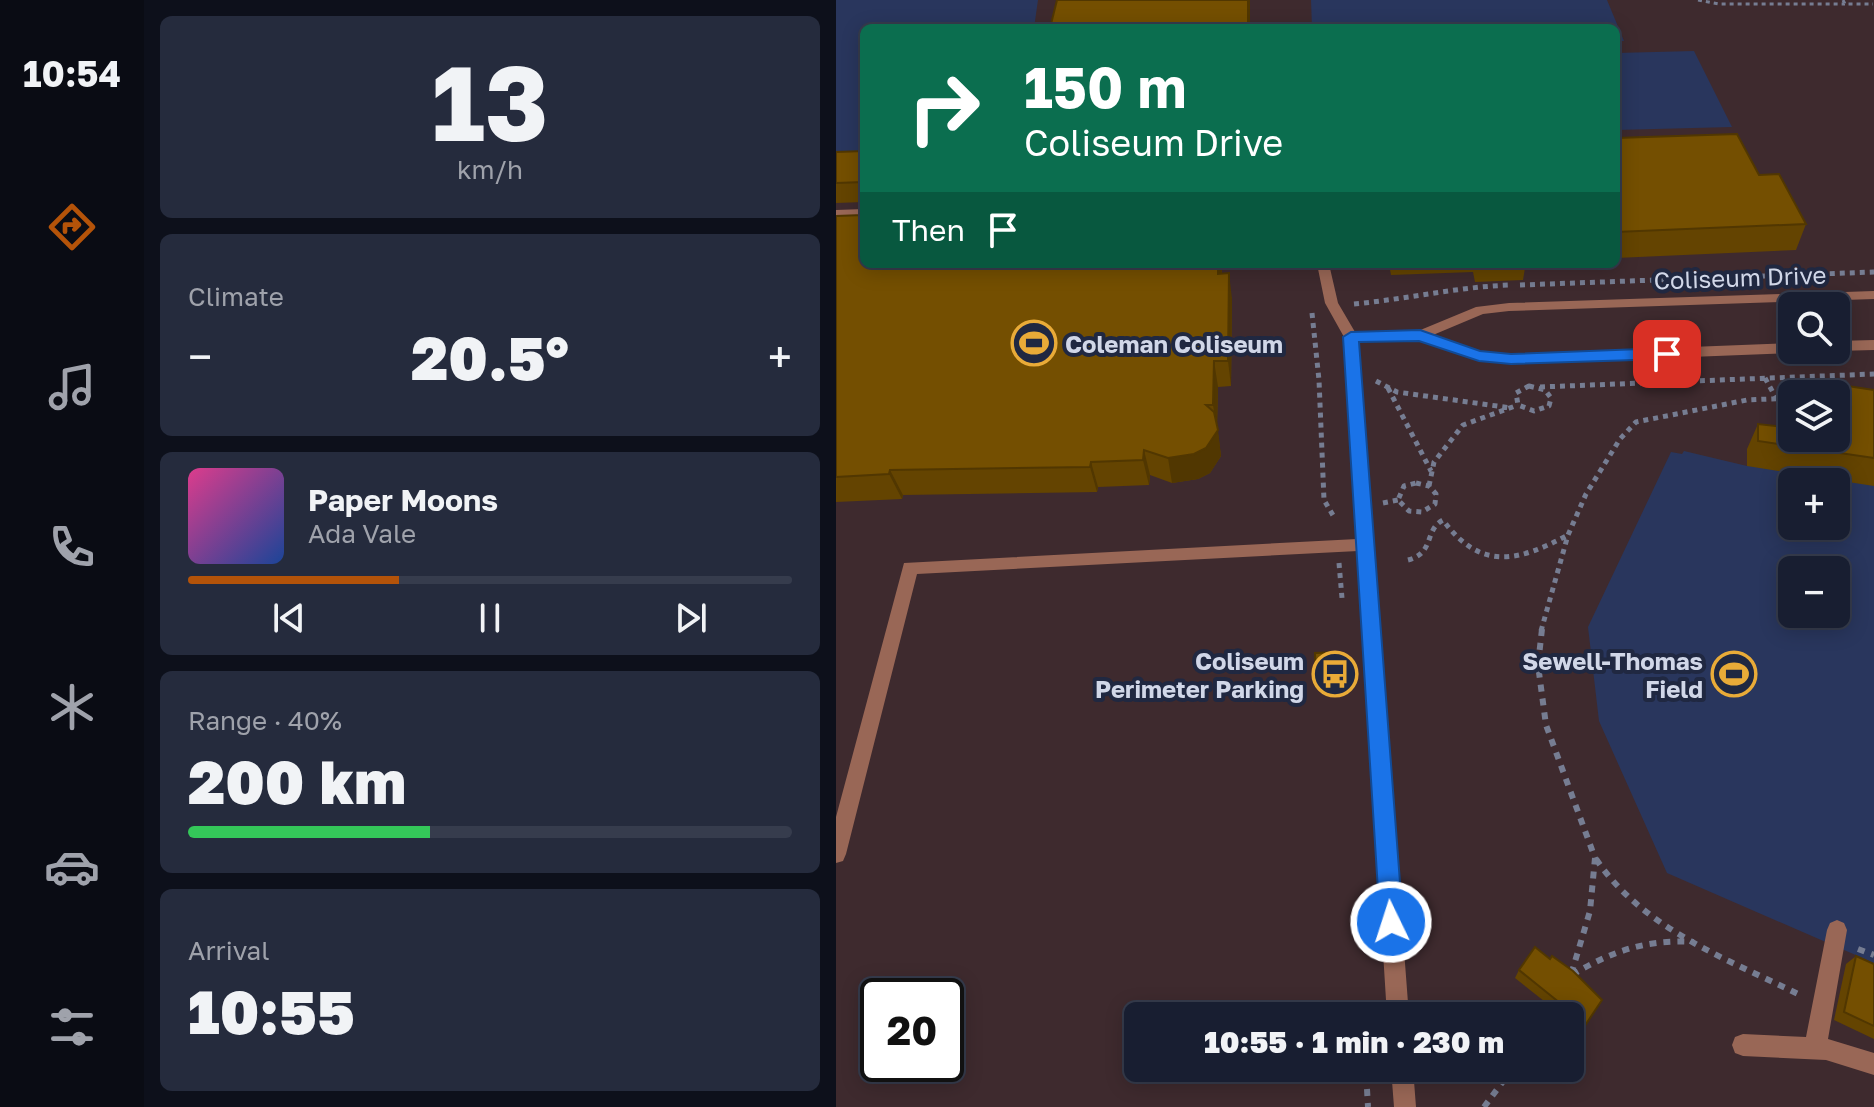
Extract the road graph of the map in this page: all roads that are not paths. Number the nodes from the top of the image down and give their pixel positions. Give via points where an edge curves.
1 (860, 213) edge
2 (836, 214) edge
3 (1323, 268) edge
4 (1874, 295) edge
5 (1420, 335) junction
6 (1351, 337) junction
7 (1874, 345) edge
8 (1850, 346) edge
9 (1778, 349) edge
10 (1363, 545) junction
11 (836, 854) edge
12 (1837, 930) dead end
13 (1397, 1002) edge
14 (1743, 1045) dead end
15 (1815, 1049) junction
16 (1874, 1064) edge
17 (1403, 1082) edge
18 (1405, 1107) edge

1 - 2 lane
3 - 6 lane via 1332,307
4 - 5 lane, Coliseum Drive via 1509,307 1481,310
5 - 6 lane, Coliseum Drive
5 - 9 lane, Coliseum Drive via 1479,356 1511,359
6 - 10 lane
7 - 8 lane
10 - 11 lane via 910,568
10 - 13 lane
12 - 15 lane
14 - 15 lane
15 - 16 lane
17 - 18 lane

